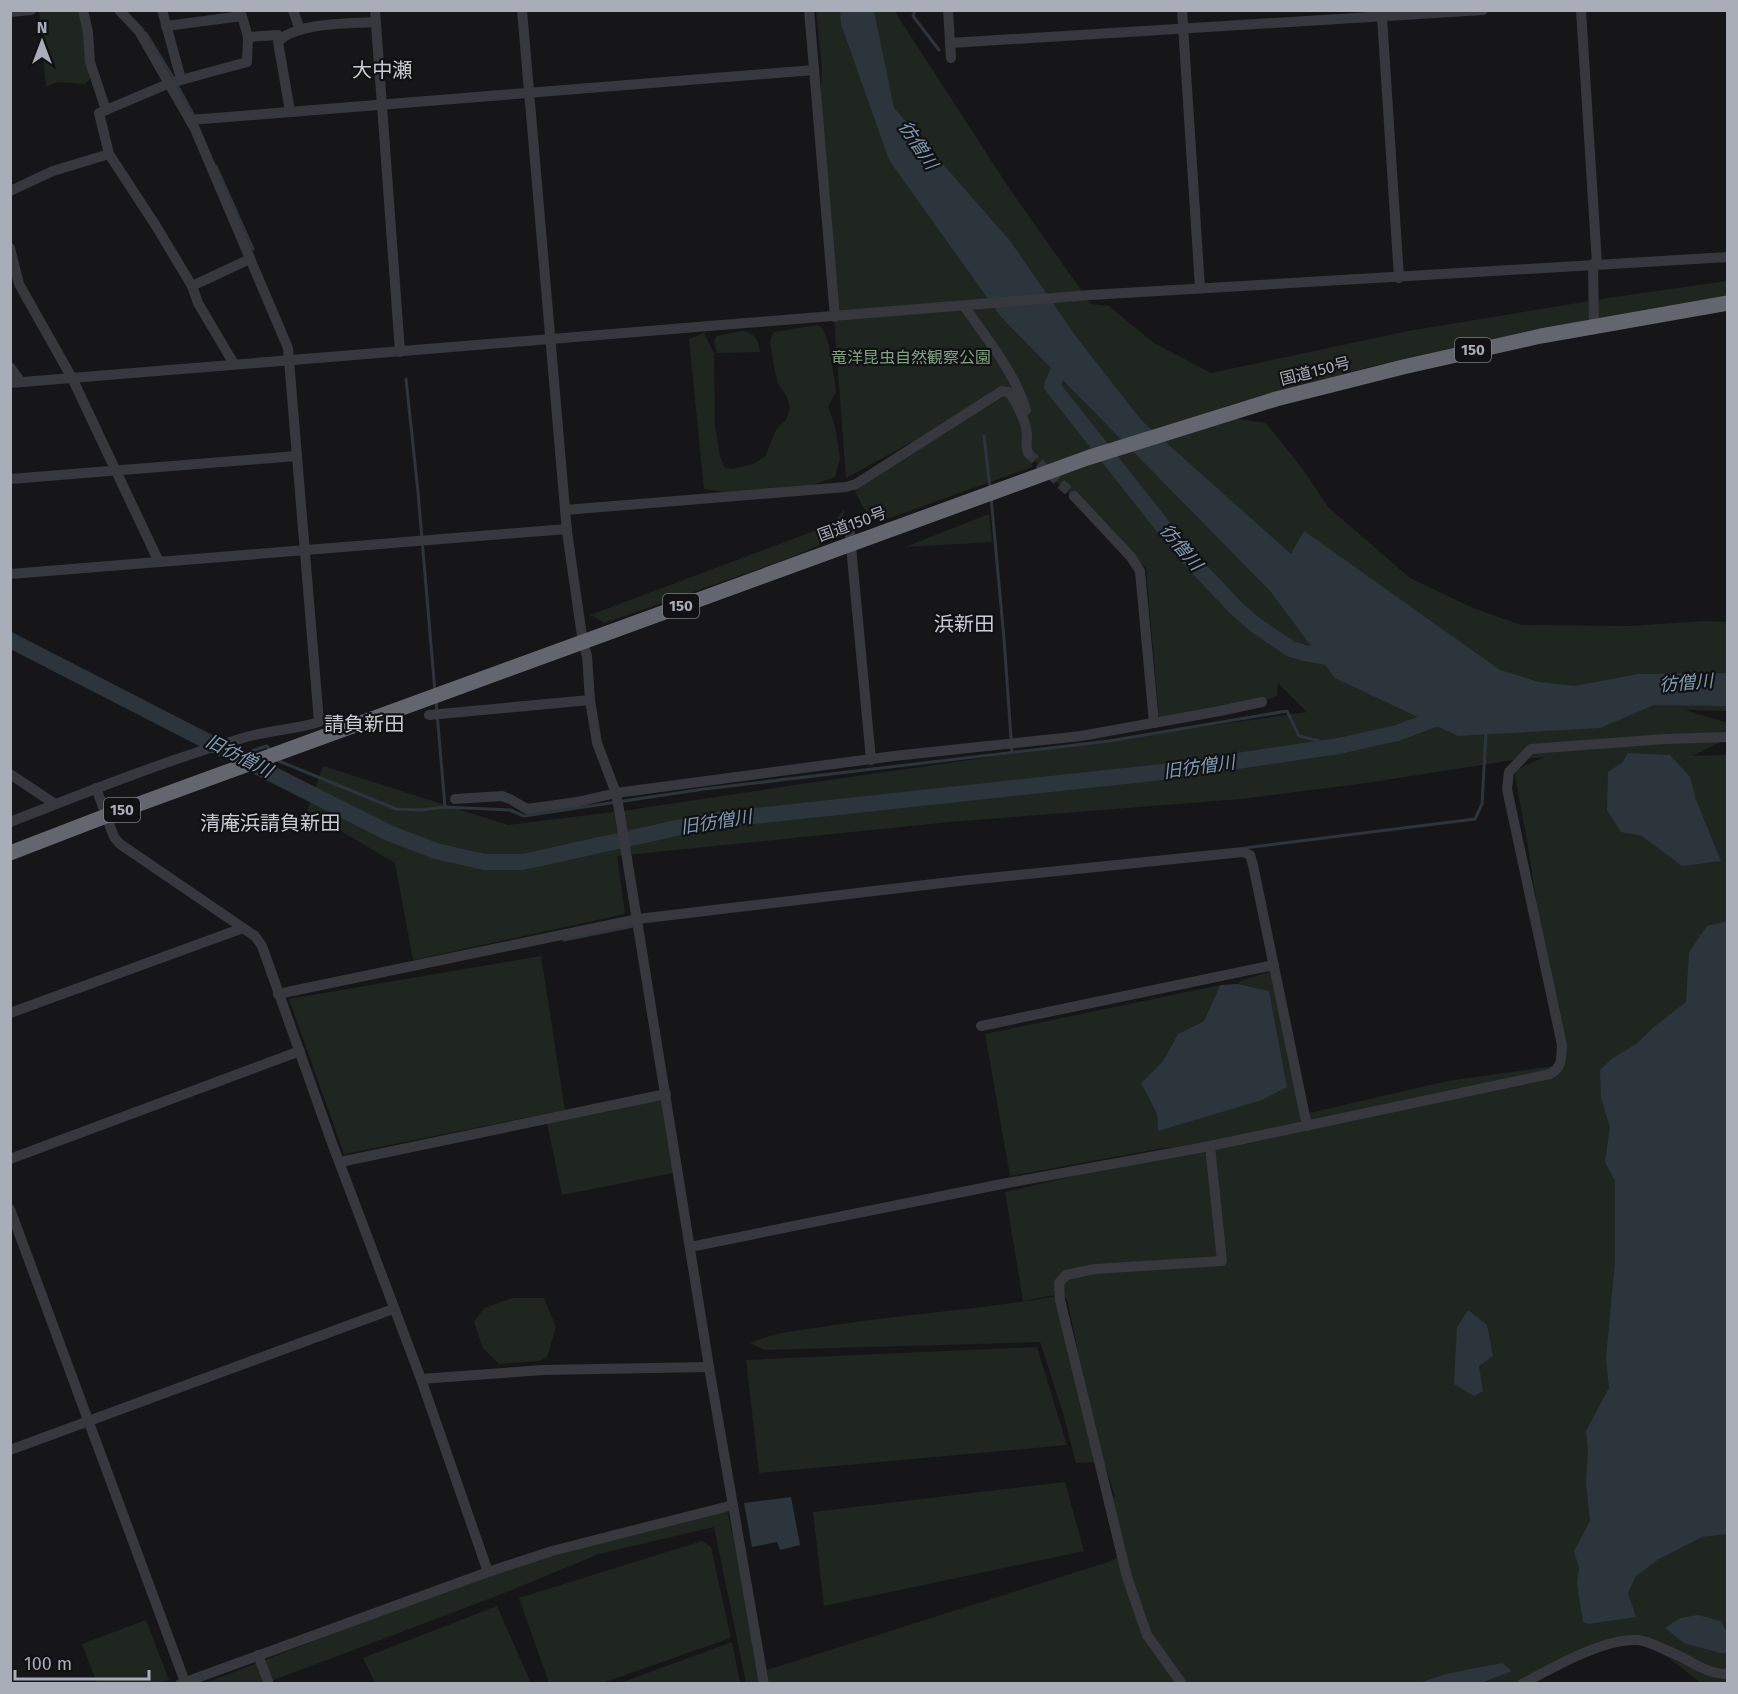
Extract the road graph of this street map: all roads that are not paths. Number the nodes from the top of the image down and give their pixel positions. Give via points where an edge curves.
1 (31, 10) edge
2 (83, 10) edge
3 (119, 10) edge
4 (162, 10) edge
5 (293, 10) edge
6 (522, 10) edge
7 (809, 10) edge
8 (948, 10) edge
9 (1182, 10) edge
10 (1483, 10) edge
11 (1581, 10) edge
12 (10, 12) edge
13 (243, 13) edge
14 (1383, 14) edge
15 (375, 16) edge
16 (166, 26) junction
17 (1183, 29) junction
18 (300, 30) junction
19 (248, 37) junction
20 (281, 39) junction
21 (950, 43) junction
22 (951, 58) dead end
23 (814, 70) junction
24 (181, 79) junction
25 (170, 83) junction
26 (529, 92) junction
27 (383, 104) junction
28 (106, 110) junction
29 (290, 111) junction
30 (190, 120) junction
31 (109, 154) junction
32 (10, 191) edge
33 (10, 248) edge
34 (1728, 256) edge
35 (250, 259) junction
36 (1595, 264) junction
37 (1399, 278) junction
38 (192, 286) junction
39 (1200, 288) junction
40 (1728, 303) edge
41 (964, 306) junction
42 (835, 316) junction
43 (1594, 327) junction
44 (550, 340) junction
45 (400, 352) junction
46 (289, 360) junction
47 (234, 364) junction
48 (10, 367) edge
49 (72, 378) junction
50 (16, 382) edge
51 (297, 456) junction
52 (116, 471) junction
53 (10, 479) edge
54 (1074, 496) tunnel mouth
55 (565, 510) junction
56 (849, 525) dead end
57 (567, 529) junction
58 (850, 544) junction
59 (305, 550) junction
60 (159, 562) junction
61 (10, 574) edge
62 (583, 643) junction
63 (590, 700) junction
64 (1262, 702) dead end
65 (429, 715) dead end
66 (1154, 723) junction
67 (1728, 737) edge
68 (871, 760) junction
69 (10, 774) edge
70 (96, 788) junction
71 (615, 793) junction
72 (455, 799) dead end
73 (55, 804) junction
74 (106, 816) junction
75 (10, 824) edge
76 (10, 853) edge
77 (638, 919) junction
78 (243, 928) junction
79 (1274, 965) junction
80 (278, 994) junction
81 (10, 1013) edge
82 (981, 1026) dead end
83 (300, 1051) junction
84 (666, 1094) junction
85 (1308, 1126) junction
86 (1210, 1146) junction
87 (10, 1159) edge
88 (340, 1162) junction
89 (10, 1209) edge
90 (690, 1247) junction
91 (393, 1309) junction
92 (709, 1366) junction
93 (421, 1379) junction
94 (89, 1421) junction
95 (10, 1450) edge
96 (733, 1505) junction
97 (488, 1572) junction
98 (258, 1655) junction
99 (1728, 1674) edge
100 (182, 1683) edge
101 (269, 1683) edge
102 (764, 1683) edge
103 (1182, 1683) edge
104 (1522, 1683) edge

1 - 12 street
2 - 28 street via 90,62
3 - 25 street via 139,31
4 - 16 street
5 - 18 street
6 - 26 street
7 - 23 street
8 - 21 street
9 - 17 street
10 - 14 street
11 - 36 street
13 - 16 street
13 - 19 street
14 - 17 street
14 - 37 street
15 - 18 street
15 - 27 street
16 - 24 street
17 - 21 street
17 - 39 street
18 - 20 street
19 - 20 street via 278,35
19 - 24 street via 247,62
20 - 29 street via 278,42
21 - 22 street
23 - 26 street
23 - 42 street
24 - 25 street
25 - 28 street
25 - 30 street
26 - 27 street
26 - 44 street
27 - 29 street
27 - 45 street
28 - 31 street via 99,113
29 - 30 street
30 - 35 street
31 - 32 street via 53,171
31 - 38 street
33 - 49 street via 19,284
34 - 36 street
35 - 38 street
35 - 46 street via 288,348
36 - 37 street
36 - 43 street
37 - 39 street
38 - 47 street
39 - 41 street
40 - 43 highway, 国道150号 / 150
41 - 42 street
41 - 55 street via 1021,392 1033,434 1026,449 1027,433 1017,404 1008,392 1002,391 846,487
42 - 44 street
43 - 58 highway, 国道150号 / 150 via 1403,367 1276,399 1087,458
44 - 45 street
44 - 55 street
45 - 46 street
46 - 47 street
46 - 51 street
47 - 49 street
48 - 50 street
49 - 50 street
49 - 52 street
51 - 52 street
51 - 59 street
52 - 53 street
52 - 60 street
54 - 66 street via 1140,571
55 - 57 street
56 - 58 street
57 - 59 street
57 - 62 street
58 - 62 highway, 国道150号 / 150
58 - 68 street
59 - 60 street
59 - 70 street via 319,722 230,741
60 - 61 street
62 - 63 street
62 - 74 highway, 国道150号 / 150
63 - 65 street
63 - 71 street via 597,743
64 - 66 street
66 - 68 street via 1081,736
67 - 85 street via 1531,749 1509,772 1507,789 1562,1045 1558,1070
68 - 71 street
69 - 73 street
70 - 73 street
70 - 74 street
71 - 72 street via 527,809 502,796
71 - 77 street
73 - 75 street
74 - 76 highway, 国道150号 / 150
74 - 78 street via 120,844
77 - 79 street via 1243,852 1250,855 1253,865
77 - 80 street
77 - 84 street
78 - 80 street via 262,946
78 - 81 street
79 - 82 street
79 - 85 street
80 - 83 street
83 - 87 street
83 - 88 street
84 - 88 street
84 - 90 street
85 - 86 street
86 - 90 street
86 - 103 street via 1222,1261 1095,1269 1066,1275 1059,1283 1127,1577 1147,1635
88 - 91 street
89 - 94 street
90 - 92 street
91 - 93 street
91 - 94 street
92 - 93 street via 543,1370
92 - 96 street
93 - 97 street
94 - 95 street
94 - 100 street
96 - 97 street via 552,1551
96 - 102 street
97 - 98 street
98 - 100 street
98 - 101 street
99 - 104 street via 1713,1674 1639,1640 1588,1650

